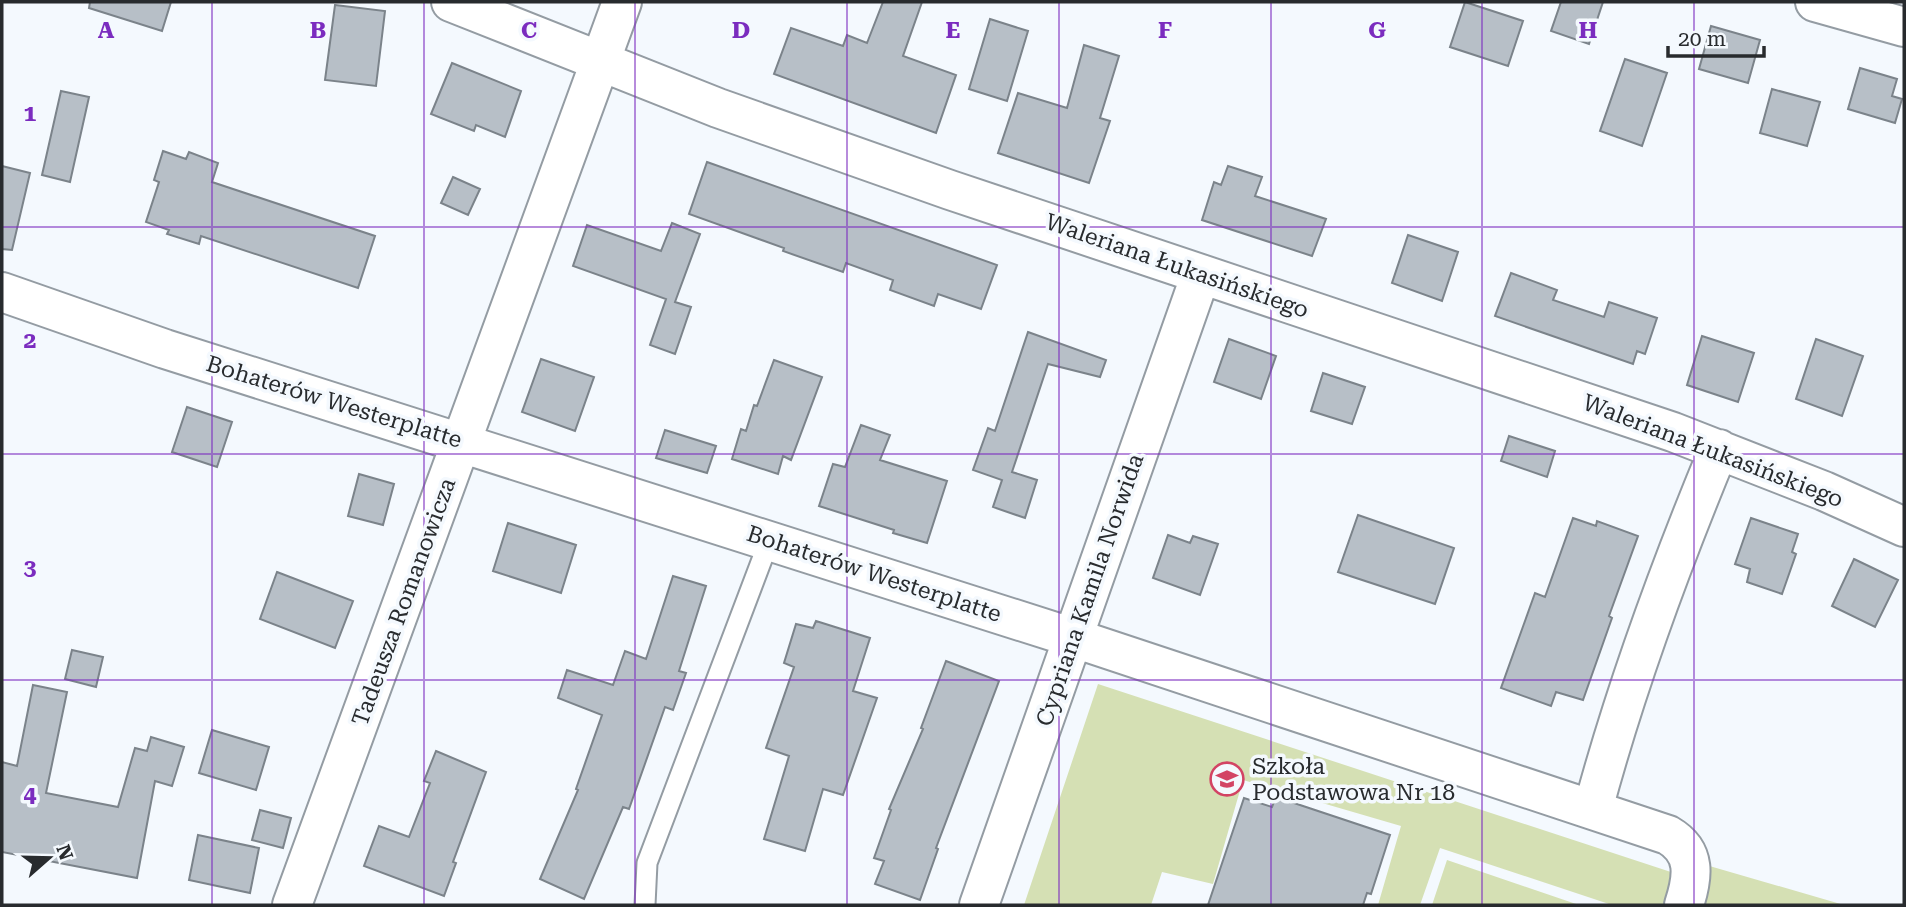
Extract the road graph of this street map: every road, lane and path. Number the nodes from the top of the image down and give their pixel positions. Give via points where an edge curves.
1 (451, 2) edge
2 (622, 2) edge
3 (1815, 2) edge
4 (1904, 27) edge
5 (600, 60) junction
6 (1200, 274) junction
7 (2, 292) edge
8 (463, 443) junction
9 (1718, 449) junction
10 (1904, 527) edge
11 (769, 541) junction
12 (1074, 638) junction
13 (1594, 809) junction
14 (292, 905) edge
15 (645, 905) edge
16 (979, 905) edge
17 (1684, 905) edge

1 - 5 street, Waleriana Łukasińskiego
2 - 5 street, Tadeusza Romanowicza
3 - 4 street
5 - 6 street, Waleriana Łukasińskiego via 718,108
5 - 8 street, Tadeusza Romanowicza
6 - 9 street, Waleriana Łukasińskiego
6 - 12 street, Cypriana Kamila Norwida
7 - 8 street, Bohaterów Westerplatte
8 - 11 street, Bohaterów Westerplatte
8 - 14 street, Tadeusza Romanowicza
9 - 10 street, Waleriana Łukasińskiego
9 - 13 street via 1658,602
11 - 12 street, Bohaterów Westerplatte
11 - 15 lane via 647,863
12 - 13 street, Bohaterów Westerplatte
12 - 16 street, Cypriana Kamila Norwida
13 - 17 street, Bohaterów Westerplatte via 1681,842 1688,853 1691,884

